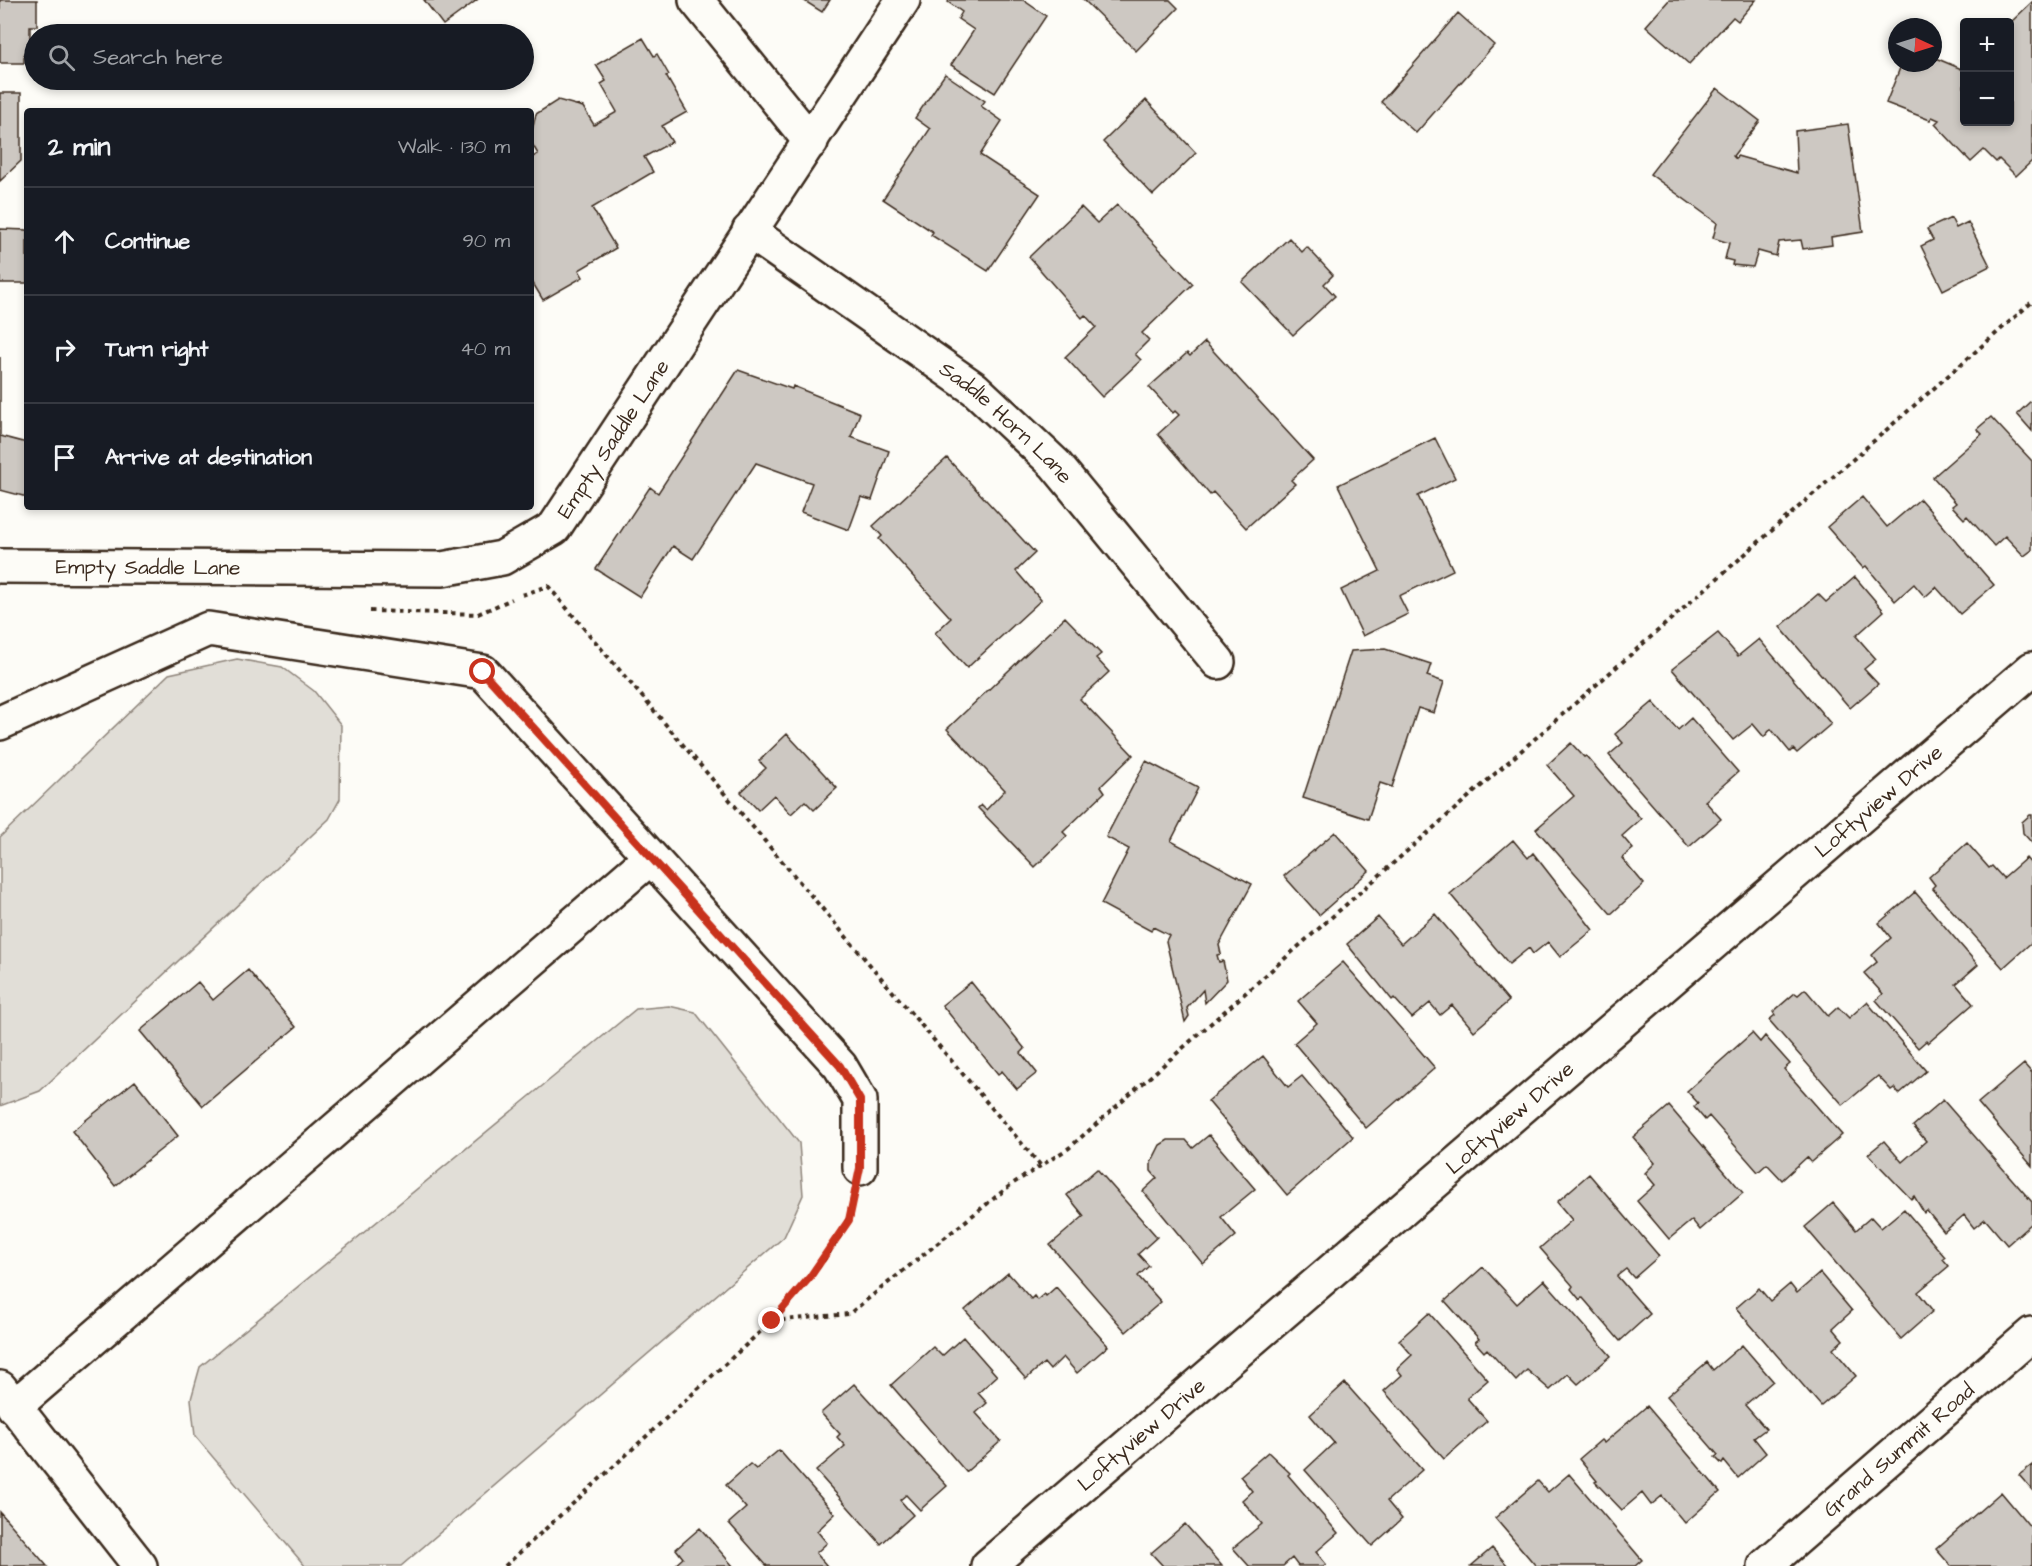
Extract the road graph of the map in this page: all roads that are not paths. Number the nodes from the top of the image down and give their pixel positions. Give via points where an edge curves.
1 (696, 0) edge
2 (903, 0) edge
3 (811, 142) junction
4 (750, 231) junction
5 (0, 566) edge
6 (1218, 662) dead end
7 (2032, 669) edge
8 (0, 723) edge
9 (650, 858) junction
10 (860, 1168) road end
11 (2032, 1334) edge
12 (7, 1397) edge
13 (140, 1566) edge
14 (988, 1566) edge
15 (1765, 1566) edge

1 - 3 street
2 - 3 street, Empty Saddle Lane
3 - 4 street, Empty Saddle Lane
4 - 5 street, Empty Saddle Lane via 554,528 502,558 442,569
4 - 6 street, Saddle Horn Lane via 975,389 1055,464
7 - 14 street, Loftyview Drive
8 - 9 street via 208,629 483,672
9 - 10 street via 840,1066 860,1100
9 - 12 street
11 - 15 street, Grand Summit Road
12 - 13 street

